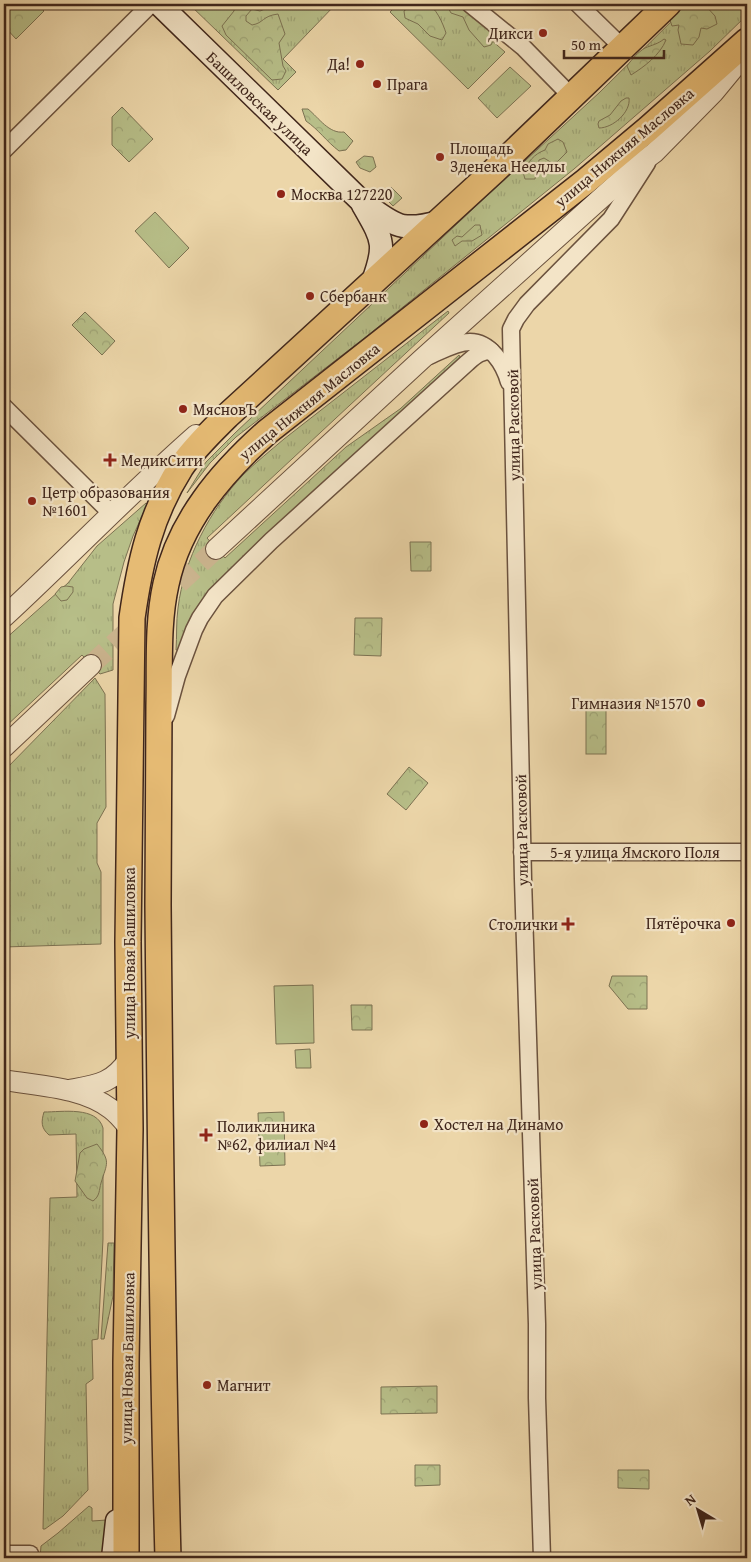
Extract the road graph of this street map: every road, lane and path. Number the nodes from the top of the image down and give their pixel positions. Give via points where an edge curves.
1 (151, 4) edge
2 (159, 4) edge
3 (470, 4) edge
4 (578, 4) edge
5 (668, 4) edge
6 (747, 41) edge
7 (623, 48) junction
8 (747, 52) edge
9 (572, 97) junction
10 (4, 150) edge
11 (654, 152) junction
12 (362, 202) junction
13 (439, 222) junction
14 (372, 284) junction
15 (491, 351) junction
16 (422, 359) junction
17 (256, 388) junction
18 (512, 396) junction
19 (4, 407) edge
20 (112, 514) junction
21 (216, 549) tunnel mouth
22 (4, 617) edge
23 (91, 665) tunnel mouth
24 (159, 743) junction
25 (4, 747) edge
26 (158, 850) joint
27 (522, 852) junction
28 (747, 852) edge
29 (129, 1059) junction
30 (4, 1080) edge
31 (69, 1090) junction
32 (130, 1129) junction
33 (126, 1448) junction
34 (166, 1486) junction
35 (4, 1554) edge
36 (30, 1554) dead end
37 (113, 1558) edge
38 (126, 1558) edge
39 (168, 1558) edge
40 (176, 1558) edge
41 (542, 1558) edge

1 - 10 street
2 - 12 main road, Башиловская улица
3 - 9 street via 523,47
4 - 7 street
5 - 7 main road
6 - 24 main road, улица Нижняя Масловка via 592,175 268,432 214,485 176,549 166,584 161,617
7 - 9 main road
8 - 11 street, улица Нижняя Масловка via 714,92
9 - 13 main road
11 - 16 street, улица Нижняя Масловка
11 - 18 street, улица Расковой via 611,219 516,319 511,329
12 - 13 main road, Башиловская улица via 403,226
12 - 14 main road, Башиловская улица via 381,241 380,262
13 - 14 main road
14 - 17 main road
15 - 16 street, улица Нижняя Масловка via 479,343 469,342
15 - 18 street via 503,366
15 - 24 street via 483,351 467,362 215,596 200,618 184,653
16 - 21 street, улица Нижняя Масловка
17 - 20 street via 171,457
17 - 29 main road, улица Новая Башиловка via 182,466 154,518 137,581 132,618
18 - 27 street, улица Расковой
19 - 20 street
20 - 22 street
23 - 25 street
24 - 26 main road, улица Нижняя Масловка
26 - 34 main road, улица Новая Башиловка
27 - 28 street, 5-я улица Ямского Поля
27 - 41 street, улица Расковой
29 - 31 street via 116,1076 105,1082
29 - 32 main road, улица Новая Башиловка
30 - 31 street
31 - 32 street via 110,1108
32 - 33 main road, улица Новая Башиловка
33 - 37 main road
33 - 38 main road, улица Новая Башиловка
34 - 39 main road, улица Новая Башиловка
34 - 40 main road
35 - 36 street

